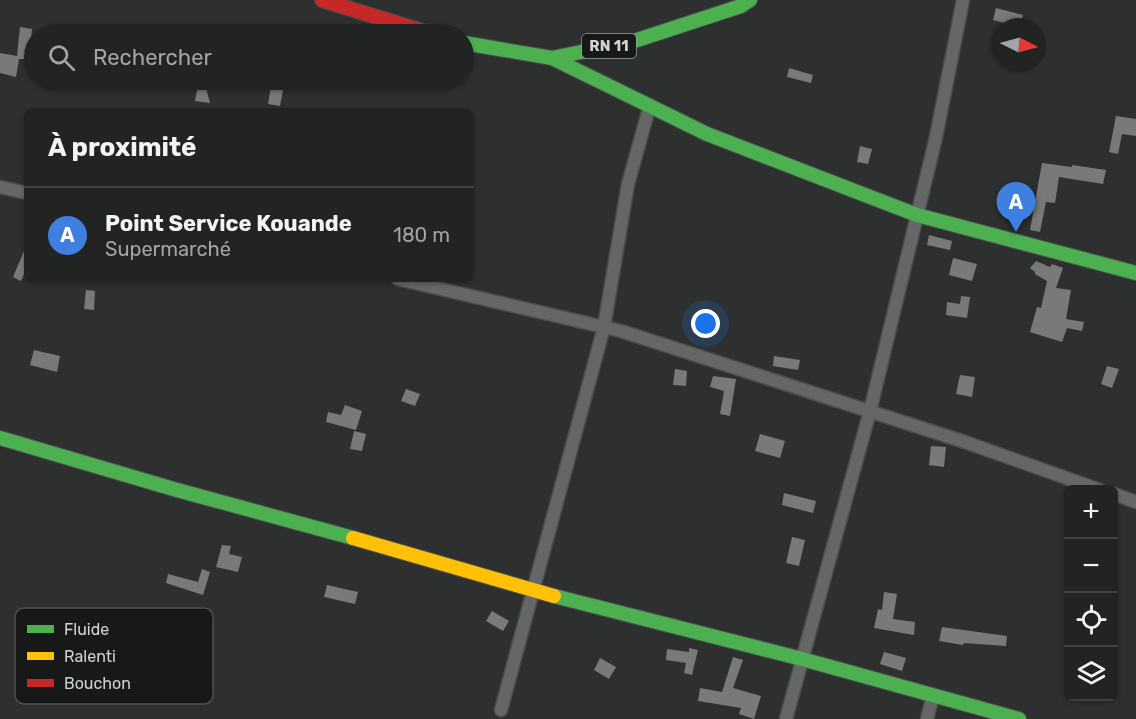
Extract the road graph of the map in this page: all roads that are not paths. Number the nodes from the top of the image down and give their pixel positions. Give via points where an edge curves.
1 (322, 0) edge
2 (750, 0) edge
3 (963, 0) edge
4 (400, 24) edge
5 (474, 45) edge
6 (552, 58) junction
7 (650, 105) junction
8 (0, 187) edge
9 (24, 192) edge
10 (917, 215) junction
11 (1136, 273) edge
12 (411, 282) edge
13 (604, 327) junction
14 (870, 411) junction
15 (0, 438) edge
16 (1089, 485) edge
17 (1118, 496) edge
18 (1136, 502) edge
19 (533, 591) junction
20 (802, 659) junction
21 (933, 695) junction
22 (501, 710) dead end
23 (786, 719) edge
24 (927, 719) edge
25 (1019, 719) edge

1 - 4 street
2 - 6 street, RN 11 via 634,41
3 - 10 street
5 - 6 street, RN 11
6 - 7 street
7 - 10 street via 708,134
7 - 13 street via 628,184
8 - 9 street
10 - 11 street
10 - 14 street
12 - 13 street
13 - 14 street
13 - 19 street
14 - 16 street
14 - 20 street
15 - 19 street
17 - 18 street
19 - 20 street
19 - 22 street
20 - 21 street
20 - 23 street
21 - 24 street
21 - 25 street

